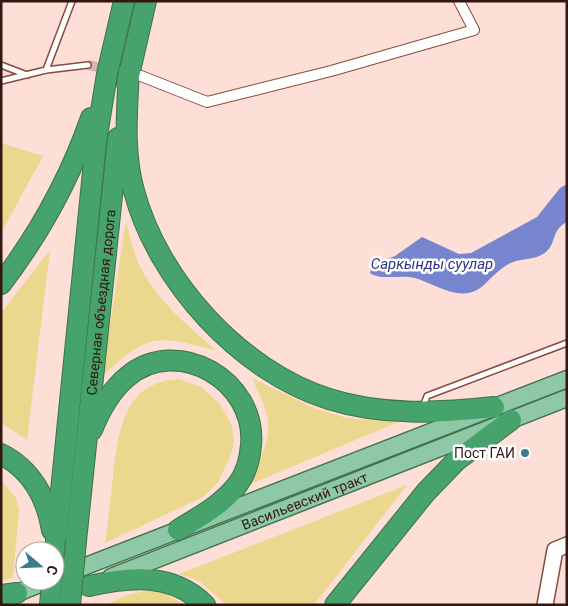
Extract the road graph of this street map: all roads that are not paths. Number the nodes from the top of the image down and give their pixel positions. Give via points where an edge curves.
1 (72, 1) edge
2 (124, 1) edge
3 (146, 1) edge
4 (459, 1) edge
5 (88, 65) tunnel mouth
6 (1, 66) edge
7 (46, 70) junction
8 (135, 73) junction
9 (106, 74) junction
10 (27, 75) junction
11 (1, 81) edge
12 (1, 284) edge
13 (567, 342) edge
14 (567, 379) edge
15 (567, 398) edge
16 (494, 408) junction
17 (421, 412) junction
18 (512, 420) junction
19 (447, 426) junction
20 (454, 443) junction
21 (1, 454) edge
22 (84, 461) junction
23 (178, 530) junction
24 (54, 541) edge
25 (56, 541) edge
26 (567, 545) edge
27 (65, 574) edge
28 (88, 586) junction
29 (20, 591) edge
30 (51, 591) edge
31 (6, 596) edge
32 (40, 605) edge
33 (50, 605) edge
34 (70, 605) edge
35 (205, 605) edge
36 (335, 605) edge
37 (545, 605) edge

1 - 7 lane
2 - 9 highway, Северная объездная дорога
3 - 8 highway, Северная объездная дорога
4 - 8 street via 474,30 207,102
5 - 7 lane
6 - 10 lane
7 - 10 lane
8 - 17 highway via 127,154 134,191 147,228 166,264 211,323 238,348 300,388 364,408
8 - 22 highway, Северная объездная дорога via 112,182
9 - 12 highway via 78,155 61,191
9 - 25 highway, Северная объездная дорога via 96,142
10 - 11 lane
13 - 17 lane via 427,396
14 - 16 main road, Васильевский тракт
15 - 18 main road, Васильевский тракт
16 - 17 highway
16 - 19 main road, Васильевский тракт
18 - 20 main road, Васильевский тракт
18 - 36 highway via 456,461 426,492
19 - 20 main road
19 - 23 main road, Васильевский тракт
20 - 28 main road, Васильевский тракт
21 - 24 highway via 32,478 44,499
22 - 23 highway via 98,413 128,376 150,365 171,361 195,364 218,375 236,391 247,412 252,434 250,458 239,482 222,502
22 - 34 highway, Северная объездная дорога, bridge
23 - 27 main road, Васильевский тракт
26 - 37 street via 555,550
28 - 32 main road, Васильевский тракт
28 - 35 highway via 141,578 163,580 185,589
29 - 31 main road
30 - 33 highway, bridge

